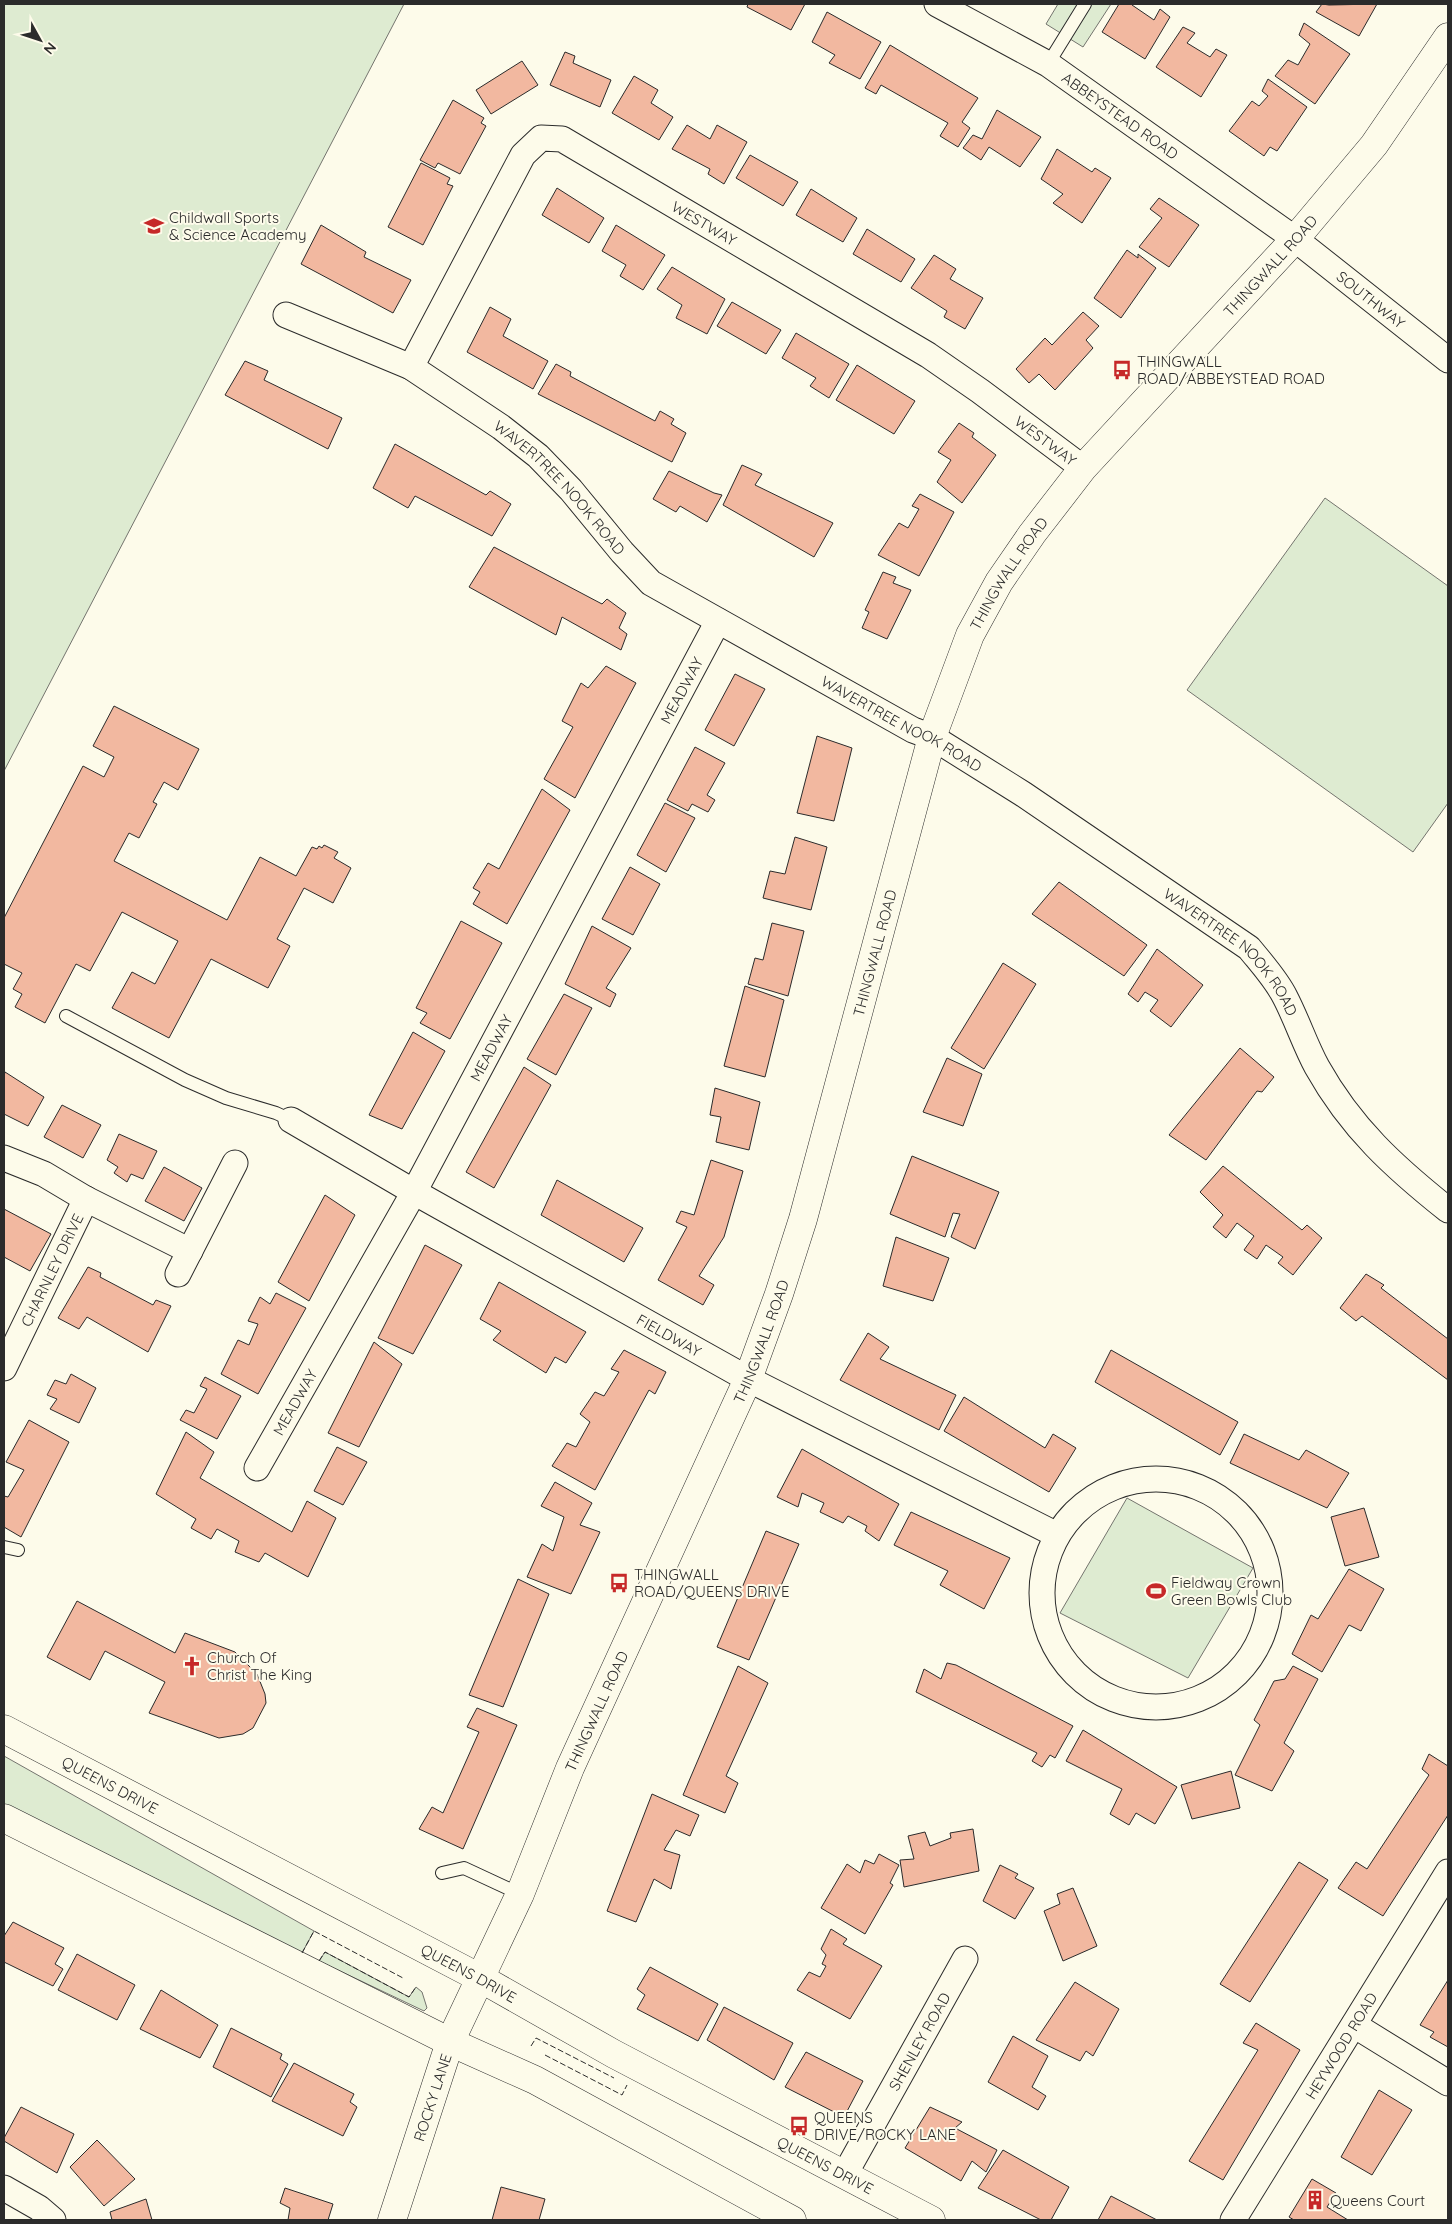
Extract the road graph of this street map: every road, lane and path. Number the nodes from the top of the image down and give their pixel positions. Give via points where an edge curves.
1 (937, 4) edge
2 (1085, 4) edge
3 (1448, 37) edge
4 (1048, 64) junction
5 (1295, 239) junction
6 (286, 315) dead end
7 (1448, 360) edge
8 (411, 367) junction
9 (1083, 468) junction
10 (718, 622) junction
11 (932, 737) junction
12 (66, 1016) dead end
13 (290, 1120) joint
14 (4, 1158) edge
15 (235, 1163) dead end
16 (414, 1192) junction
17 (86, 1199) junction
18 (1448, 1210) edge
19 (190, 1251) junction
20 (178, 1274) dead end
21 (4, 1368) edge
22 (748, 1379) junction
23 (257, 1468) dead end
24 (1057, 1535) junction
25 (4, 1547) edge
26 (18, 1550) dead end
27 (4, 1729) edge
28 (4, 1818) edge
29 (1448, 1872) edge
30 (442, 1874) dead end
31 (520, 1894) junction
32 (965, 1960) dead end
33 (480, 1978) junction
34 (1354, 2025) junction
35 (450, 2042) junction
36 (1448, 2082) edge
37 (845, 2174) junction
38 (4, 2188) edge
39 (53, 2220) edge
40 (392, 2220) edge
41 (792, 2220) edge
42 (931, 2220) edge
43 (1233, 2220) edge

1 - 4 street, ABBEYSTEAD ROAD
2 - 4 lane
3 - 5 main road, THINGWALL ROAD via 1374,145
4 - 5 street, ABBEYSTEAD ROAD
5 - 7 street, SOUTHWAY
5 - 9 main road, THINGWALL ROAD
6 - 8 street, WAVERTREE NOOK ROAD
8 - 9 street, WESTWAY via 524,155 541,138 562,139 928,355
8 - 10 street, WAVERTREE NOOK ROAD via 501,426 538,456 651,583
9 - 11 main road, THINGWALL ROAD via 999,582 970,635
10 - 11 street, WAVERTREE NOOK ROAD via 913,730
10 - 16 street, MEADWAY
11 - 18 street, WAVERTREE NOOK ROAD via 1023,794 1249,948 1285,996 1316,1066 1346,1114 1377,1149
11 - 22 main road, THINGWALL ROAD via 803,1220
12 - 13 lane via 185,1080
13 - 16 street, FIELDWAY
14 - 17 street, CHARNLEY DRIVE via 44,1174
15 - 19 street
16 - 22 street, FIELDWAY
16 - 23 street, MEADWAY
17 - 19 street, CHARNLEY DRIVE
17 - 21 street, CHARNLEY DRIVE
19 - 20 street
22 - 24 street, FIELDWAY
22 - 31 main road, THINGWALL ROAD via 570,1768
24 - 24 street via 1082,1505 1115,1485 1154,1478 1173,1480 1192,1484 1227,1502 1253,1531 1268,1567 1270,1606 1259,1644 1238,1674 1208,1695 1182,1704 1136,1706 1102,1694 1073,1672 1052,1642 1042,1606 1044,1570
25 - 26 lane
27 - 33 main road, QUEENS DRIVE
28 - 35 main road
29 - 34 street, HEYWOOD ROAD
30 - 31 lane via 464,1868
31 - 33 main road, THINGWALL ROAD
32 - 37 street, SHENLEY ROAD
33 - 35 main road, ROCKY LANE
33 - 37 main road, QUEENS DRIVE via 614,2054
34 - 36 street
34 - 43 street, HEYWOOD ROAD
35 - 40 main road, ROCKY LANE
35 - 41 main road via 535,2080
37 - 42 main road, QUEENS DRIVE
38 - 39 street

